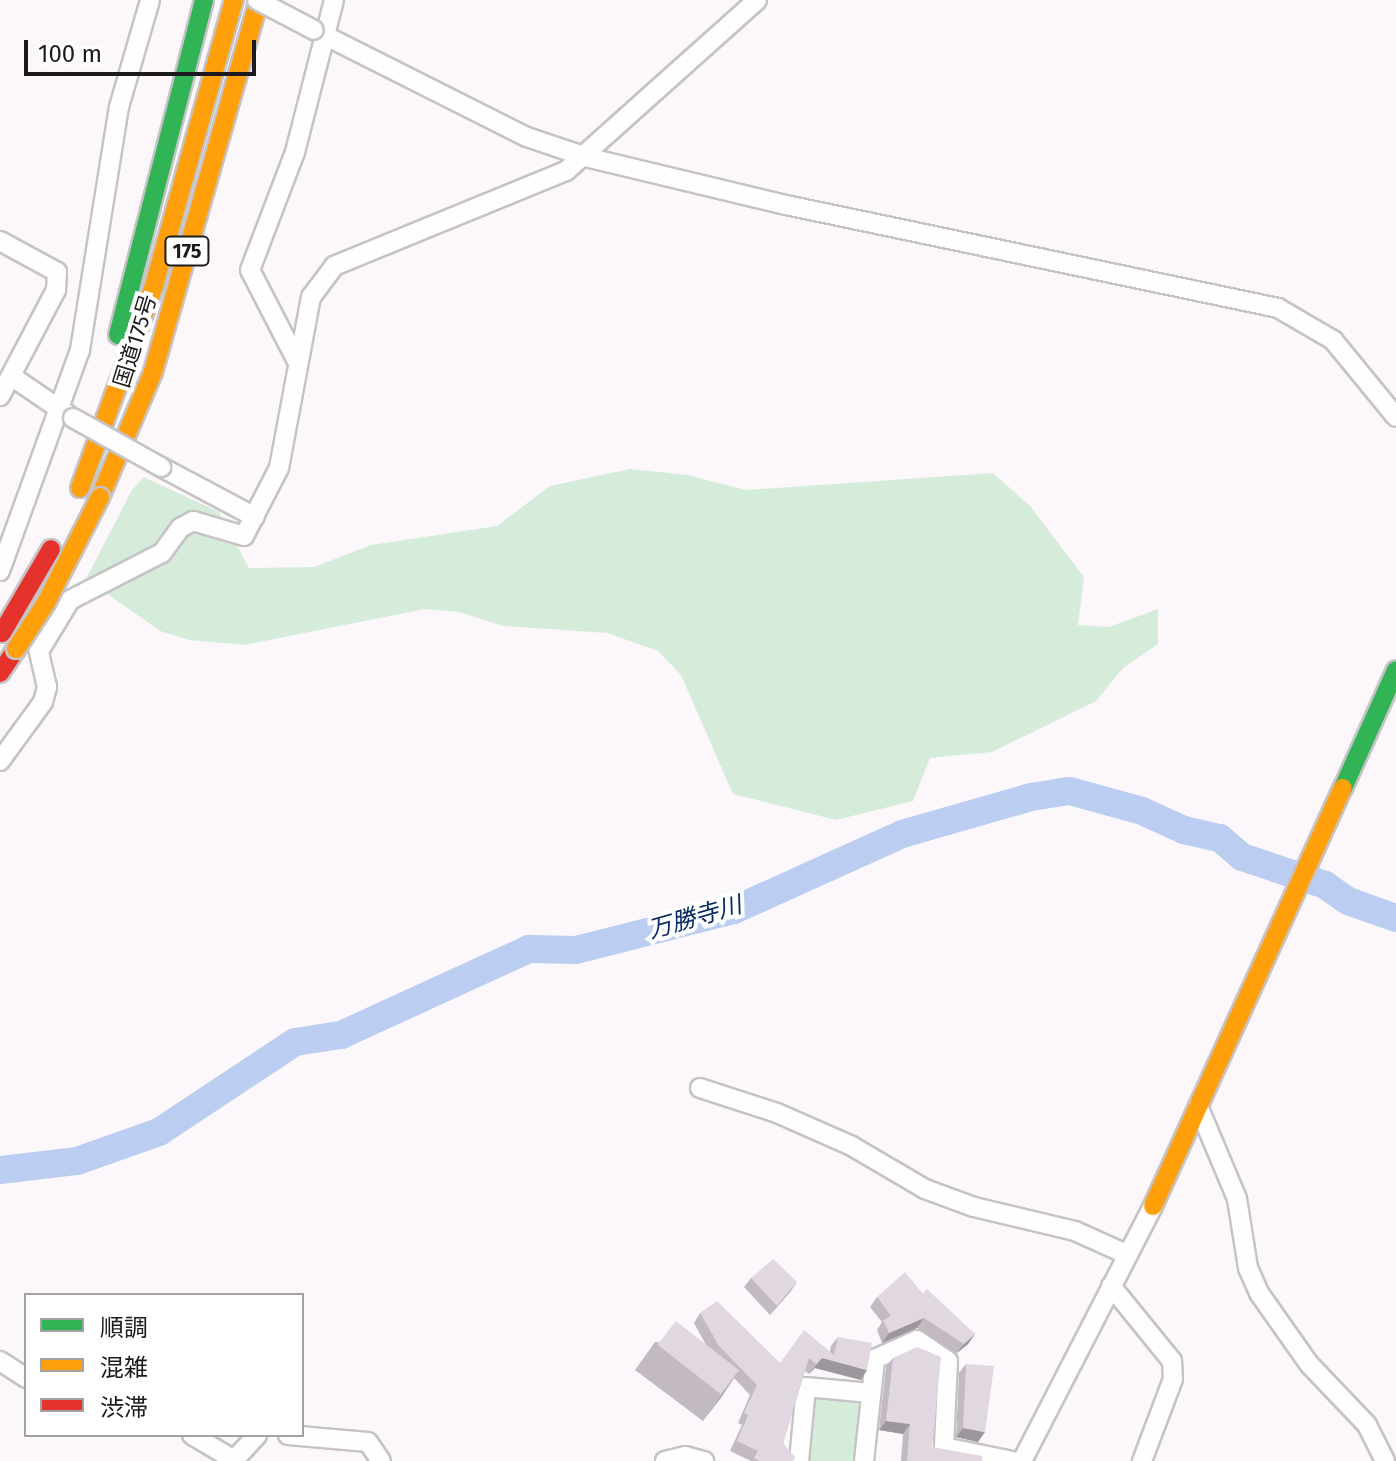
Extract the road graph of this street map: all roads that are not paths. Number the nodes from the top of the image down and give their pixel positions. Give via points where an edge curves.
1 (150, 0) edge
2 (204, 0) edge
3 (234, 0) edge
4 (258, 0) edge
5 (278, 0) edge
6 (334, 0) edge
7 (757, 0) edge
8 (320, 35) junction
9 (586, 157) junction
10 (0, 241) edge
11 (297, 361) junction
12 (11, 376) junction
13 (0, 396) edge
14 (65, 413) junction
15 (1396, 417) edge
16 (134, 422) junction
17 (123, 446) junction
18 (93, 456) junction
19 (255, 517) junction
20 (0, 571) edge
21 (0, 628) edge
22 (0, 636) edge
23 (39, 651) junction
24 (1396, 670) edge
25 (0, 673) edge
26 (0, 761) edge
27 (700, 1088) dead end
28 (1198, 1106) junction
29 (1153, 1206) joint
30 (1126, 1254) junction
31 (1111, 1286) junction
32 (0, 1361) edge
33 (24, 1377) edge
34 (871, 1393) junction
35 (304, 1436) edge
36 (195, 1437) edge
37 (255, 1437) edge
38 (235, 1460) edge
39 (381, 1461) edge
40 (665, 1461) edge
41 (704, 1461) edge
42 (799, 1461) edge
43 (864, 1461) edge
44 (1012, 1461) edge
45 (1022, 1461) edge
46 (1142, 1461) edge
47 (1385, 1461) edge

1 - 14 street via 119,107
2 - 18 main road via 150,201
3 - 18 main road, 国道175号 / 175 via 154,286
4 - 8 street, bridge
4 - 16 main road, 国道175号 / 175 via 153,372
5 - 16 main road via 167,364
6 - 8 street
7 - 9 street
8 - 9 street via 527,137
8 - 11 street via 295,152 250,270
9 - 11 street via 566,171 334,266 311,297
9 - 15 street via 786,205 1278,308 1333,340
10 - 12 street via 57,272 56,290
11 - 19 street via 279,468
12 - 13 street
12 - 14 street
14 - 17 street, bridge
14 - 20 street via 42,448
16 - 17 main road, 国道175号 / 175
17 - 19 street, bridge
17 - 25 main road, 国道175号 / 175, bridge via 46,603
18 - 22 main road, 国道175号 / 175, bridge
19 - 23 street via 244,536 193,521 180,528 162,553 70,600
21 - 23 street
23 - 26 street via 47,687 43,702
24 - 28 main road
27 - 30 street via 839,1140 925,1189 974,1207 1075,1231
28 - 29 main road
28 - 47 street via 1237,1199 1248,1268 1259,1293 1309,1364 1367,1425
29 - 30 street
30 - 31 street
31 - 45 street
31 - 46 street via 1172,1361 1173,1379
32 - 33 street
34 - 42 street via 806,1387
34 - 43 street
34 - 44 street via 875,1359 917,1340 948,1361 944,1447
35 - 39 street via 368,1442
36 - 38 street
37 - 38 street
40 - 41 street via 685,1456

